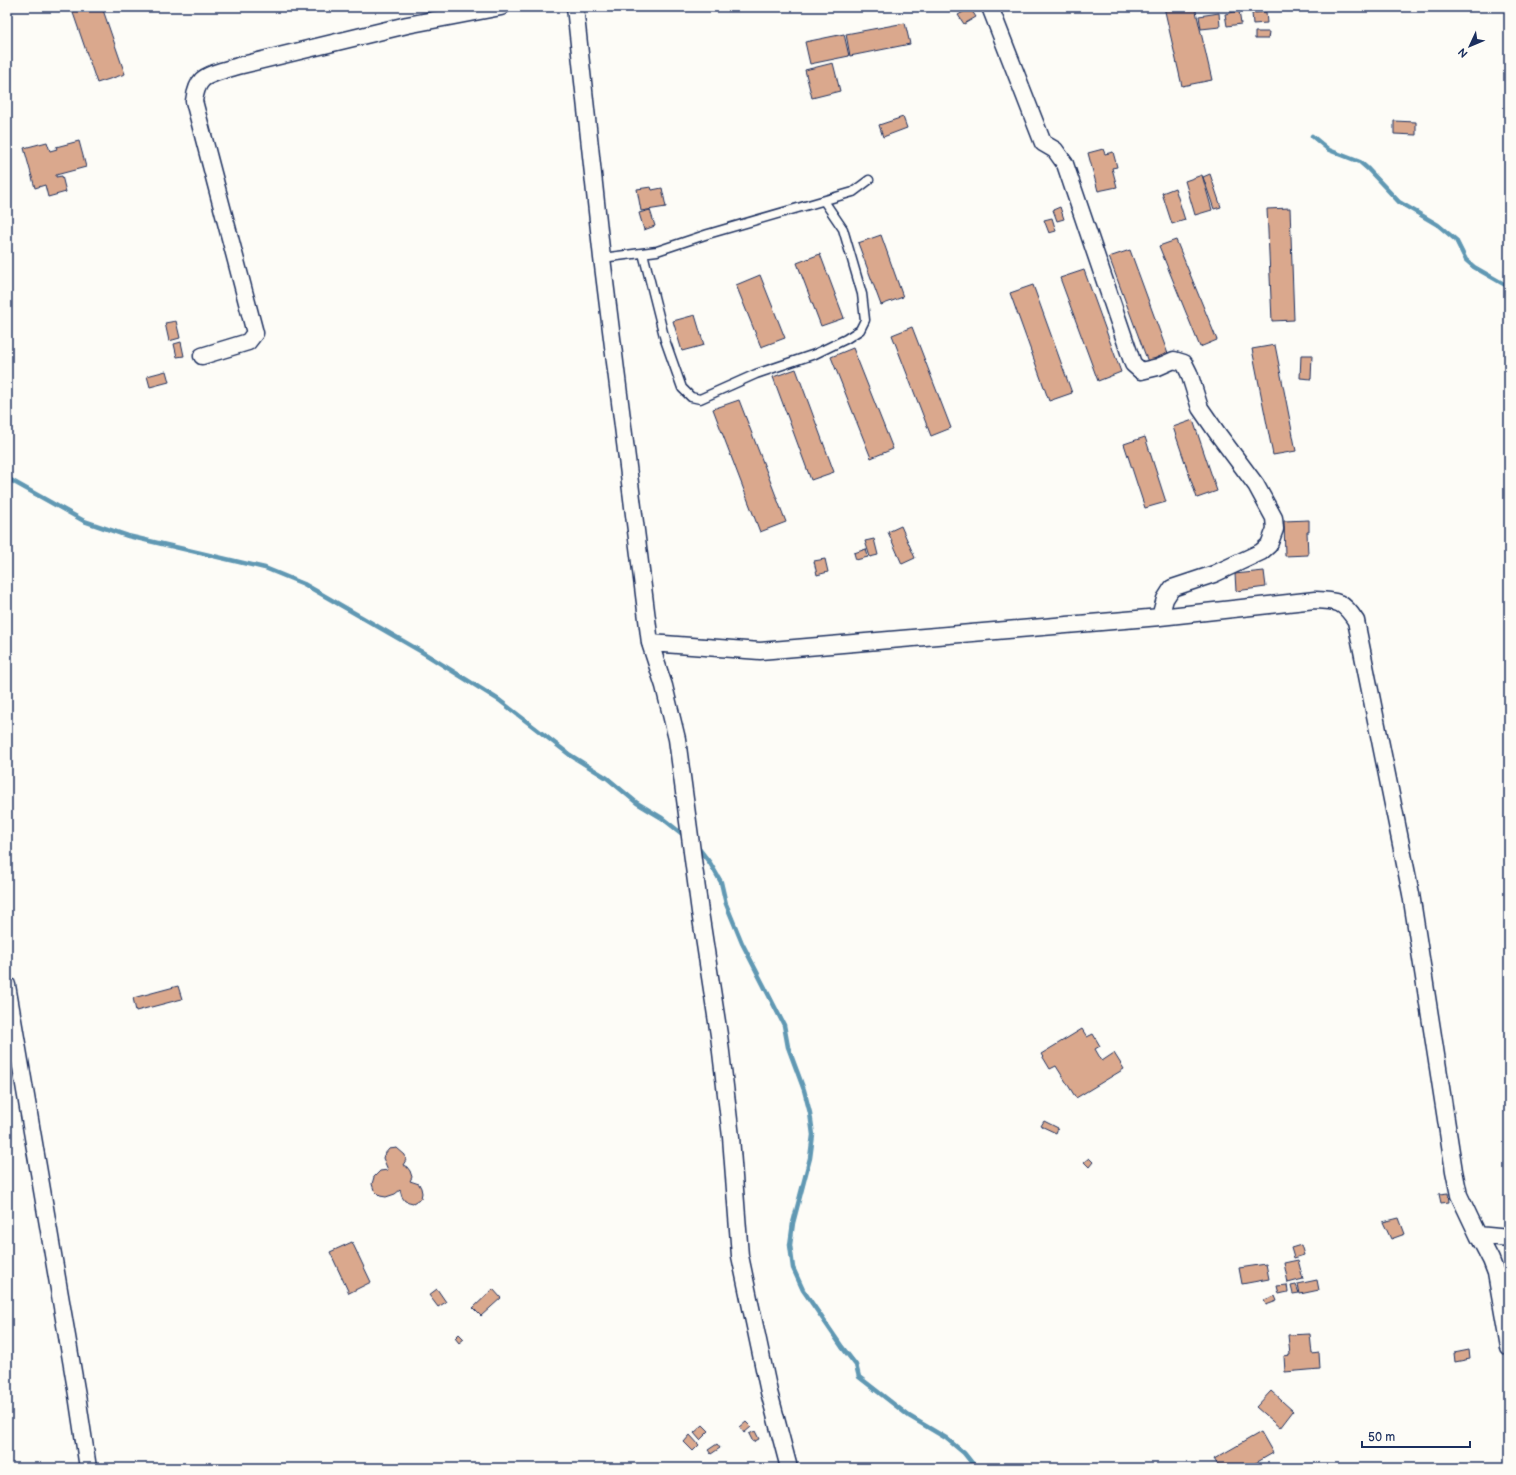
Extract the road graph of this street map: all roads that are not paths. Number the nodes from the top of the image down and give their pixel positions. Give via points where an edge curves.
1 (501, 7) edge
2 (574, 7) edge
3 (990, 7) edge
4 (869, 180) dead end
5 (824, 201) junction
6 (643, 253) junction
7 (602, 258) junction
8 (202, 356) dead end
9 (1160, 617) junction
10 (650, 644) junction
11 (7, 985) edge
12 (1478, 1235) junction
13 (1509, 1238) edge
14 (1509, 1347) edge
15 (88, 1468) edge
16 (788, 1468) edge

1 - 8 street via 407,25 238,66 202,80 194,101 255,333 248,342
2 - 7 street
3 - 9 street via 1042,143 1055,150 1065,164 1133,364 1141,371 1174,360 1184,363 1200,408 1256,485 1274,518 1273,536 1269,545 1261,552 1214,574 1172,588 1165,599
4 - 5 lane via 853,192
5 - 6 lane via 797,207 658,251
5 - 6 lane via 843,230 862,294 865,320 860,330 846,340 815,354 756,374 700,399 691,397 682,388 666,340
6 - 7 lane
7 - 10 street
9 - 10 street via 760,651
9 - 12 street via 1315,600 1335,601 1348,609 1356,621 1411,894 1454,1171 1459,1196
10 - 16 street via 677,739 719,1035 731,1138 740,1256
11 - 15 street
12 - 13 street
12 - 14 street via 1496,1274

